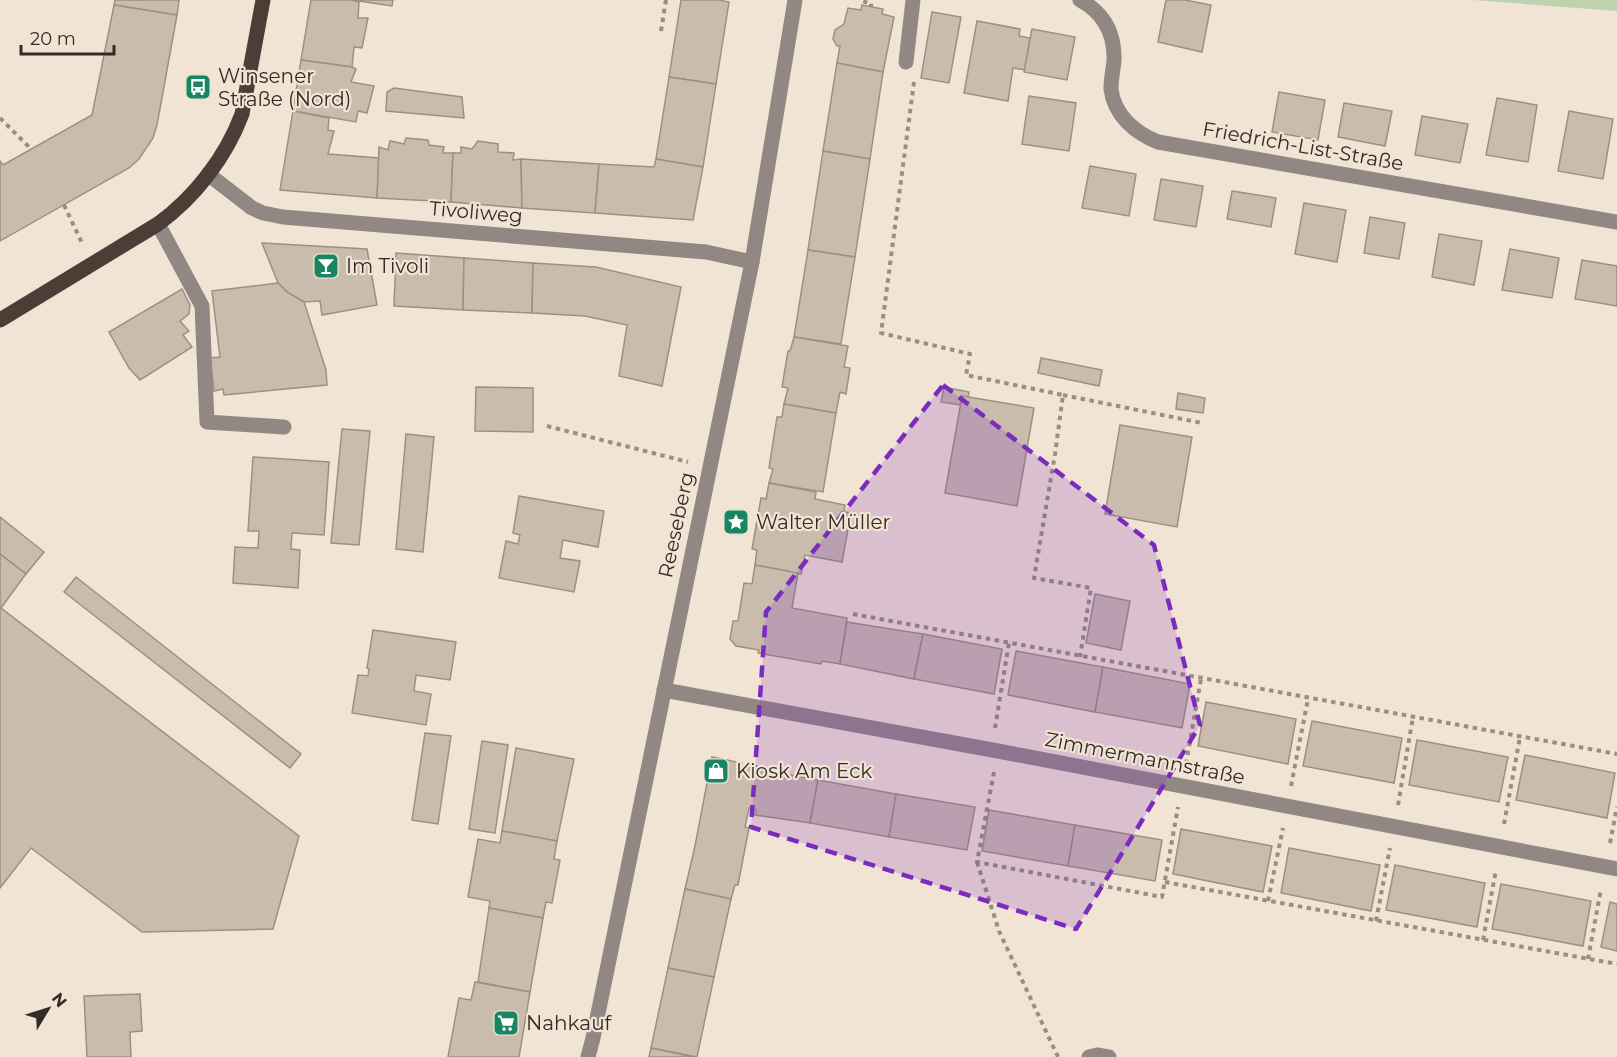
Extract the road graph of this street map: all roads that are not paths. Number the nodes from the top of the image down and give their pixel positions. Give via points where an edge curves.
1 (263, 0) edge
2 (795, 0) edge
3 (913, 0) edge
4 (1080, 0) edge
5 (906, 62) road end
6 (208, 174) junction
7 (1617, 222) edge
8 (158, 224) junction
9 (752, 262) junction
10 (0, 320) edge
11 (284, 427) dead end
12 (664, 690) junction
13 (1611, 868) edge
14 (588, 1057) edge
15 (1089, 1057) edge
16 (1109, 1057) edge

1 - 6 main road via 242,114
2 - 9 street, Reeseberg
3 - 5 street
4 - 7 street, Friedrich-List-Straße via 1096,11 1113,40 1111,87 1115,105 1130,127 1149,139
6 - 8 main road
6 - 9 street, Tivoliweg via 252,208 282,217 706,252
8 - 10 main road
8 - 11 street via 202,306 207,422
9 - 12 street, Reeseberg
12 - 13 street, Zimmermannstraße
12 - 14 street, Reeseberg
15 - 16 street

